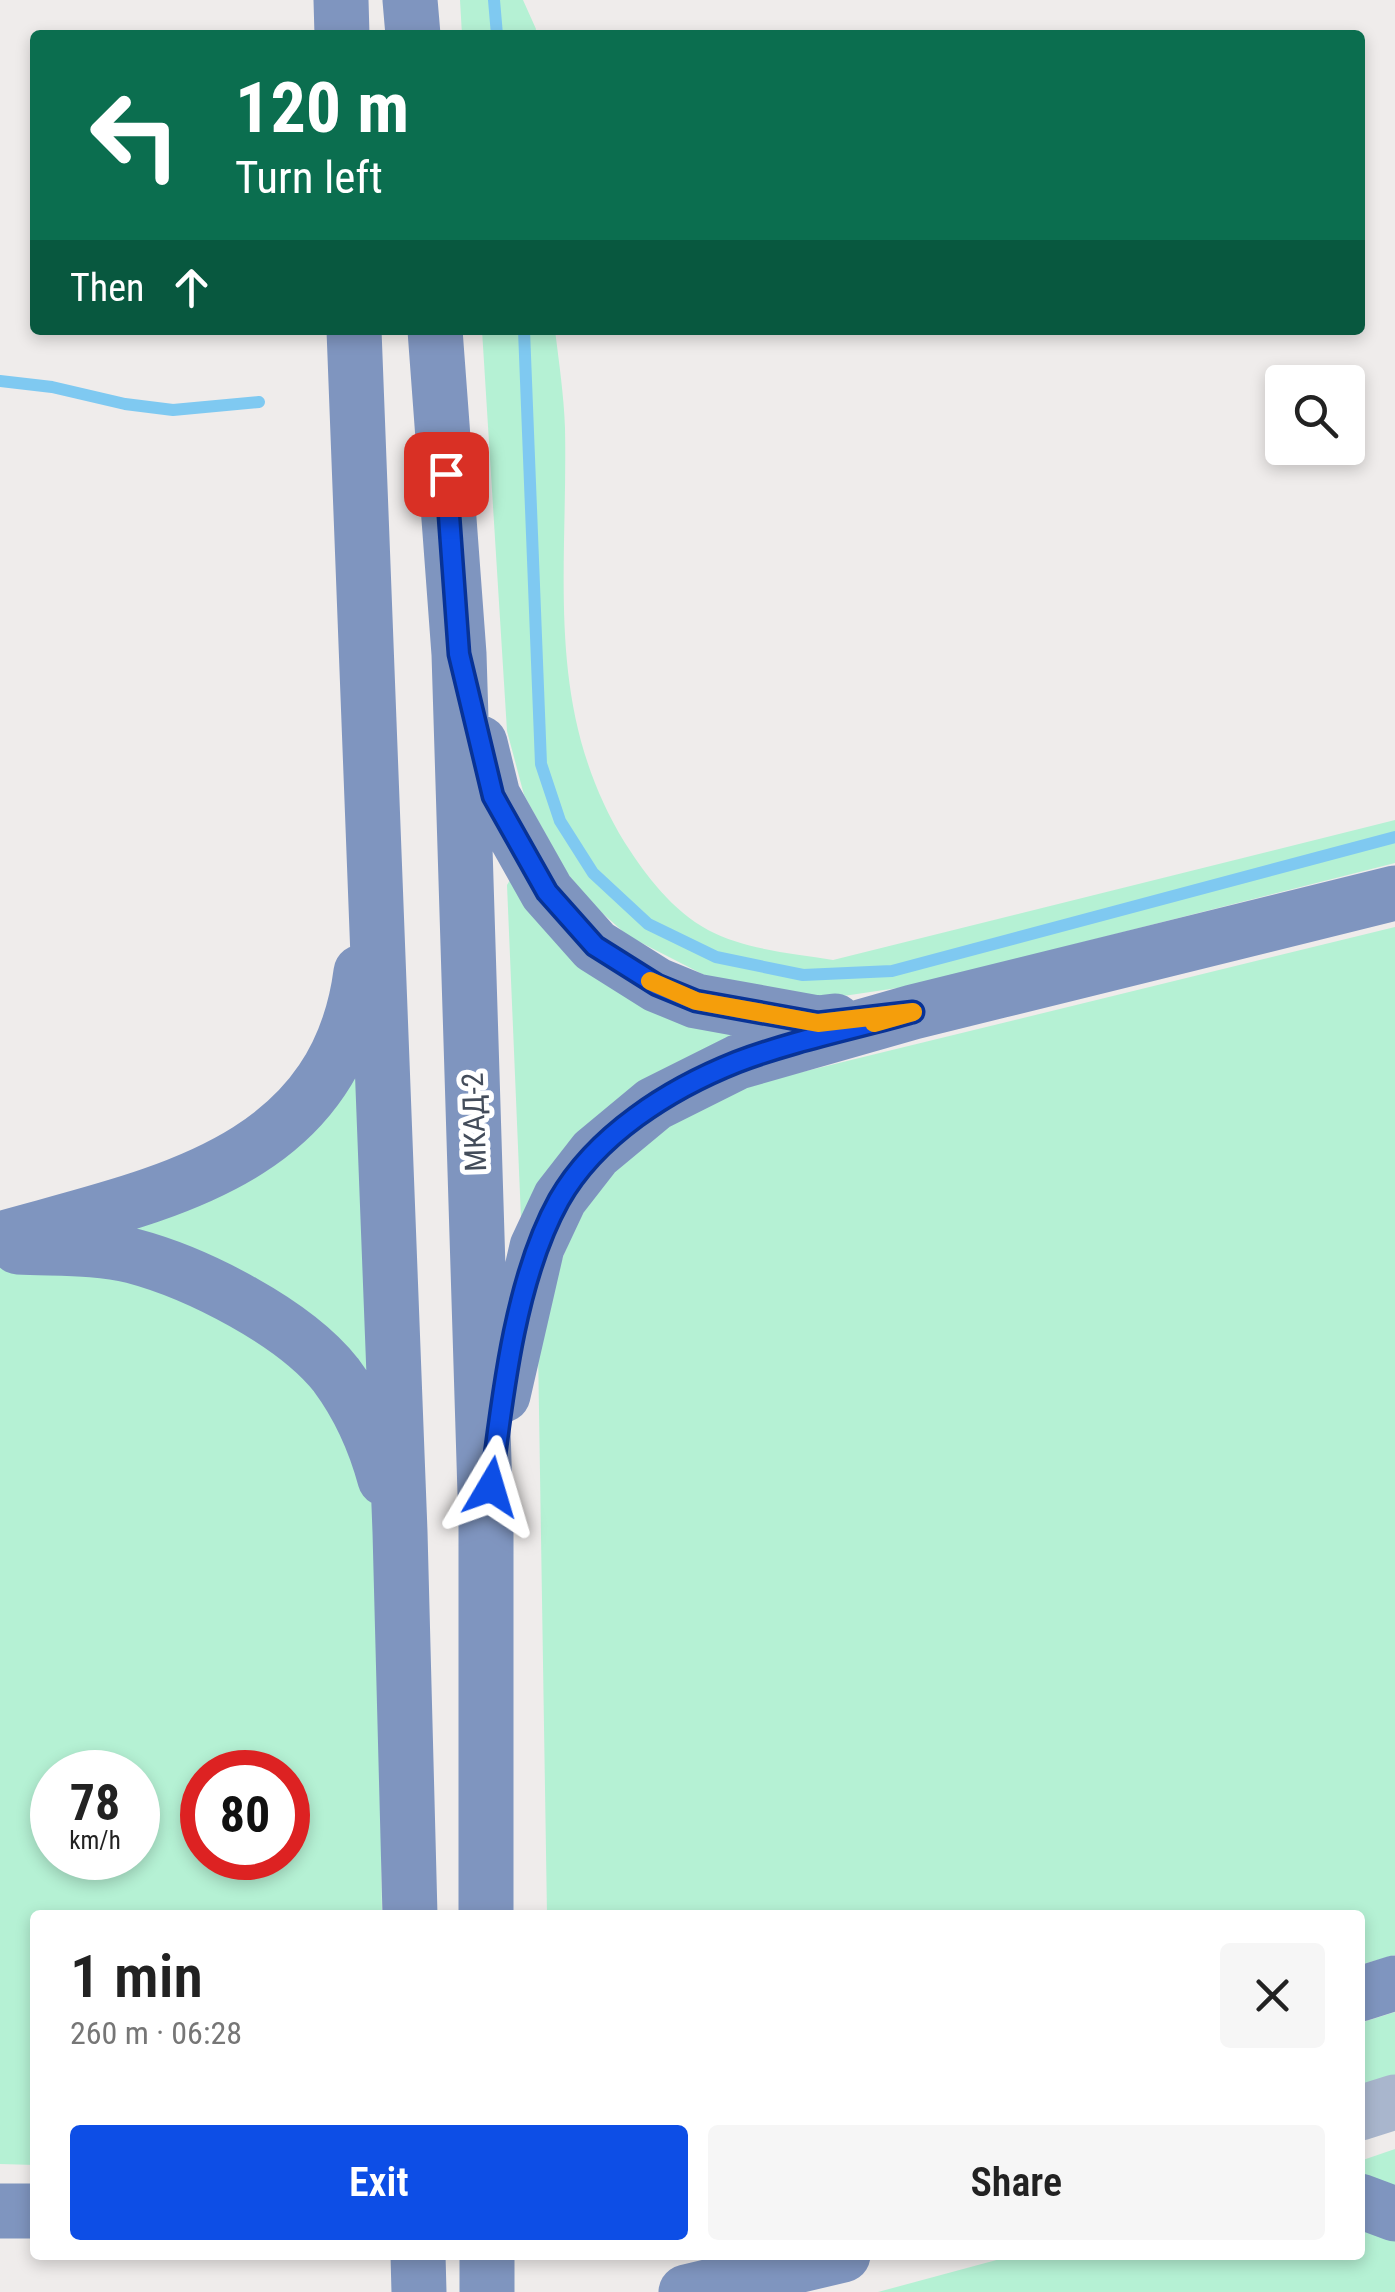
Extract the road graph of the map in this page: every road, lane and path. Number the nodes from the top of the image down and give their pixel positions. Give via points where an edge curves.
1 (341, 0) edge
2 (410, 0) edge
3 (342, 30) edge
4 (413, 30) edge
5 (354, 335) edge
6 (435, 335) edge
7 (459, 654) junction
8 (374, 880) junction
9 (1395, 892) edge
10 (913, 1012) junction
11 (0, 1242) edge
12 (486, 1526) junction
13 (400, 1532) junction
14 (410, 1910) edge
15 (486, 1910) edge
16 (1395, 1983) edge
17 (1365, 1992) edge
18 (1395, 2102) edge
19 (1365, 2111) edge
20 (1365, 2203) edge
21 (0, 2211) edge
22 (30, 2211) edge
23 (1395, 2214) edge
24 (418, 2260) edge
25 (486, 2260) edge
26 (822, 2260) edge
27 (419, 2292) edge
28 (486, 2292) edge
29 (686, 2292) edge

1 - 3 highway
2 - 4 highway
5 - 8 highway
6 - 7 highway, МКАД-2
7 - 10 highway via 493,796 547,892 595,946 657,985 739,1011 818,1023
7 - 12 highway, МКАД-2
8 - 11 highway via 358,998 336,1057 305,1104 222,1169
8 - 13 highway
9 - 10 highway
10 - 12 highway via 738,1062 654,1104 595,1153 560,1198 538,1248 506,1372
11 - 13 highway via 130,1255 233,1295 286,1330 335,1374 374,1440
12 - 15 highway, МКАД-2
13 - 14 highway
16 - 17 highway
18 - 19 main road
20 - 23 highway
21 - 22 highway
24 - 27 highway
25 - 28 highway
26 - 29 highway

